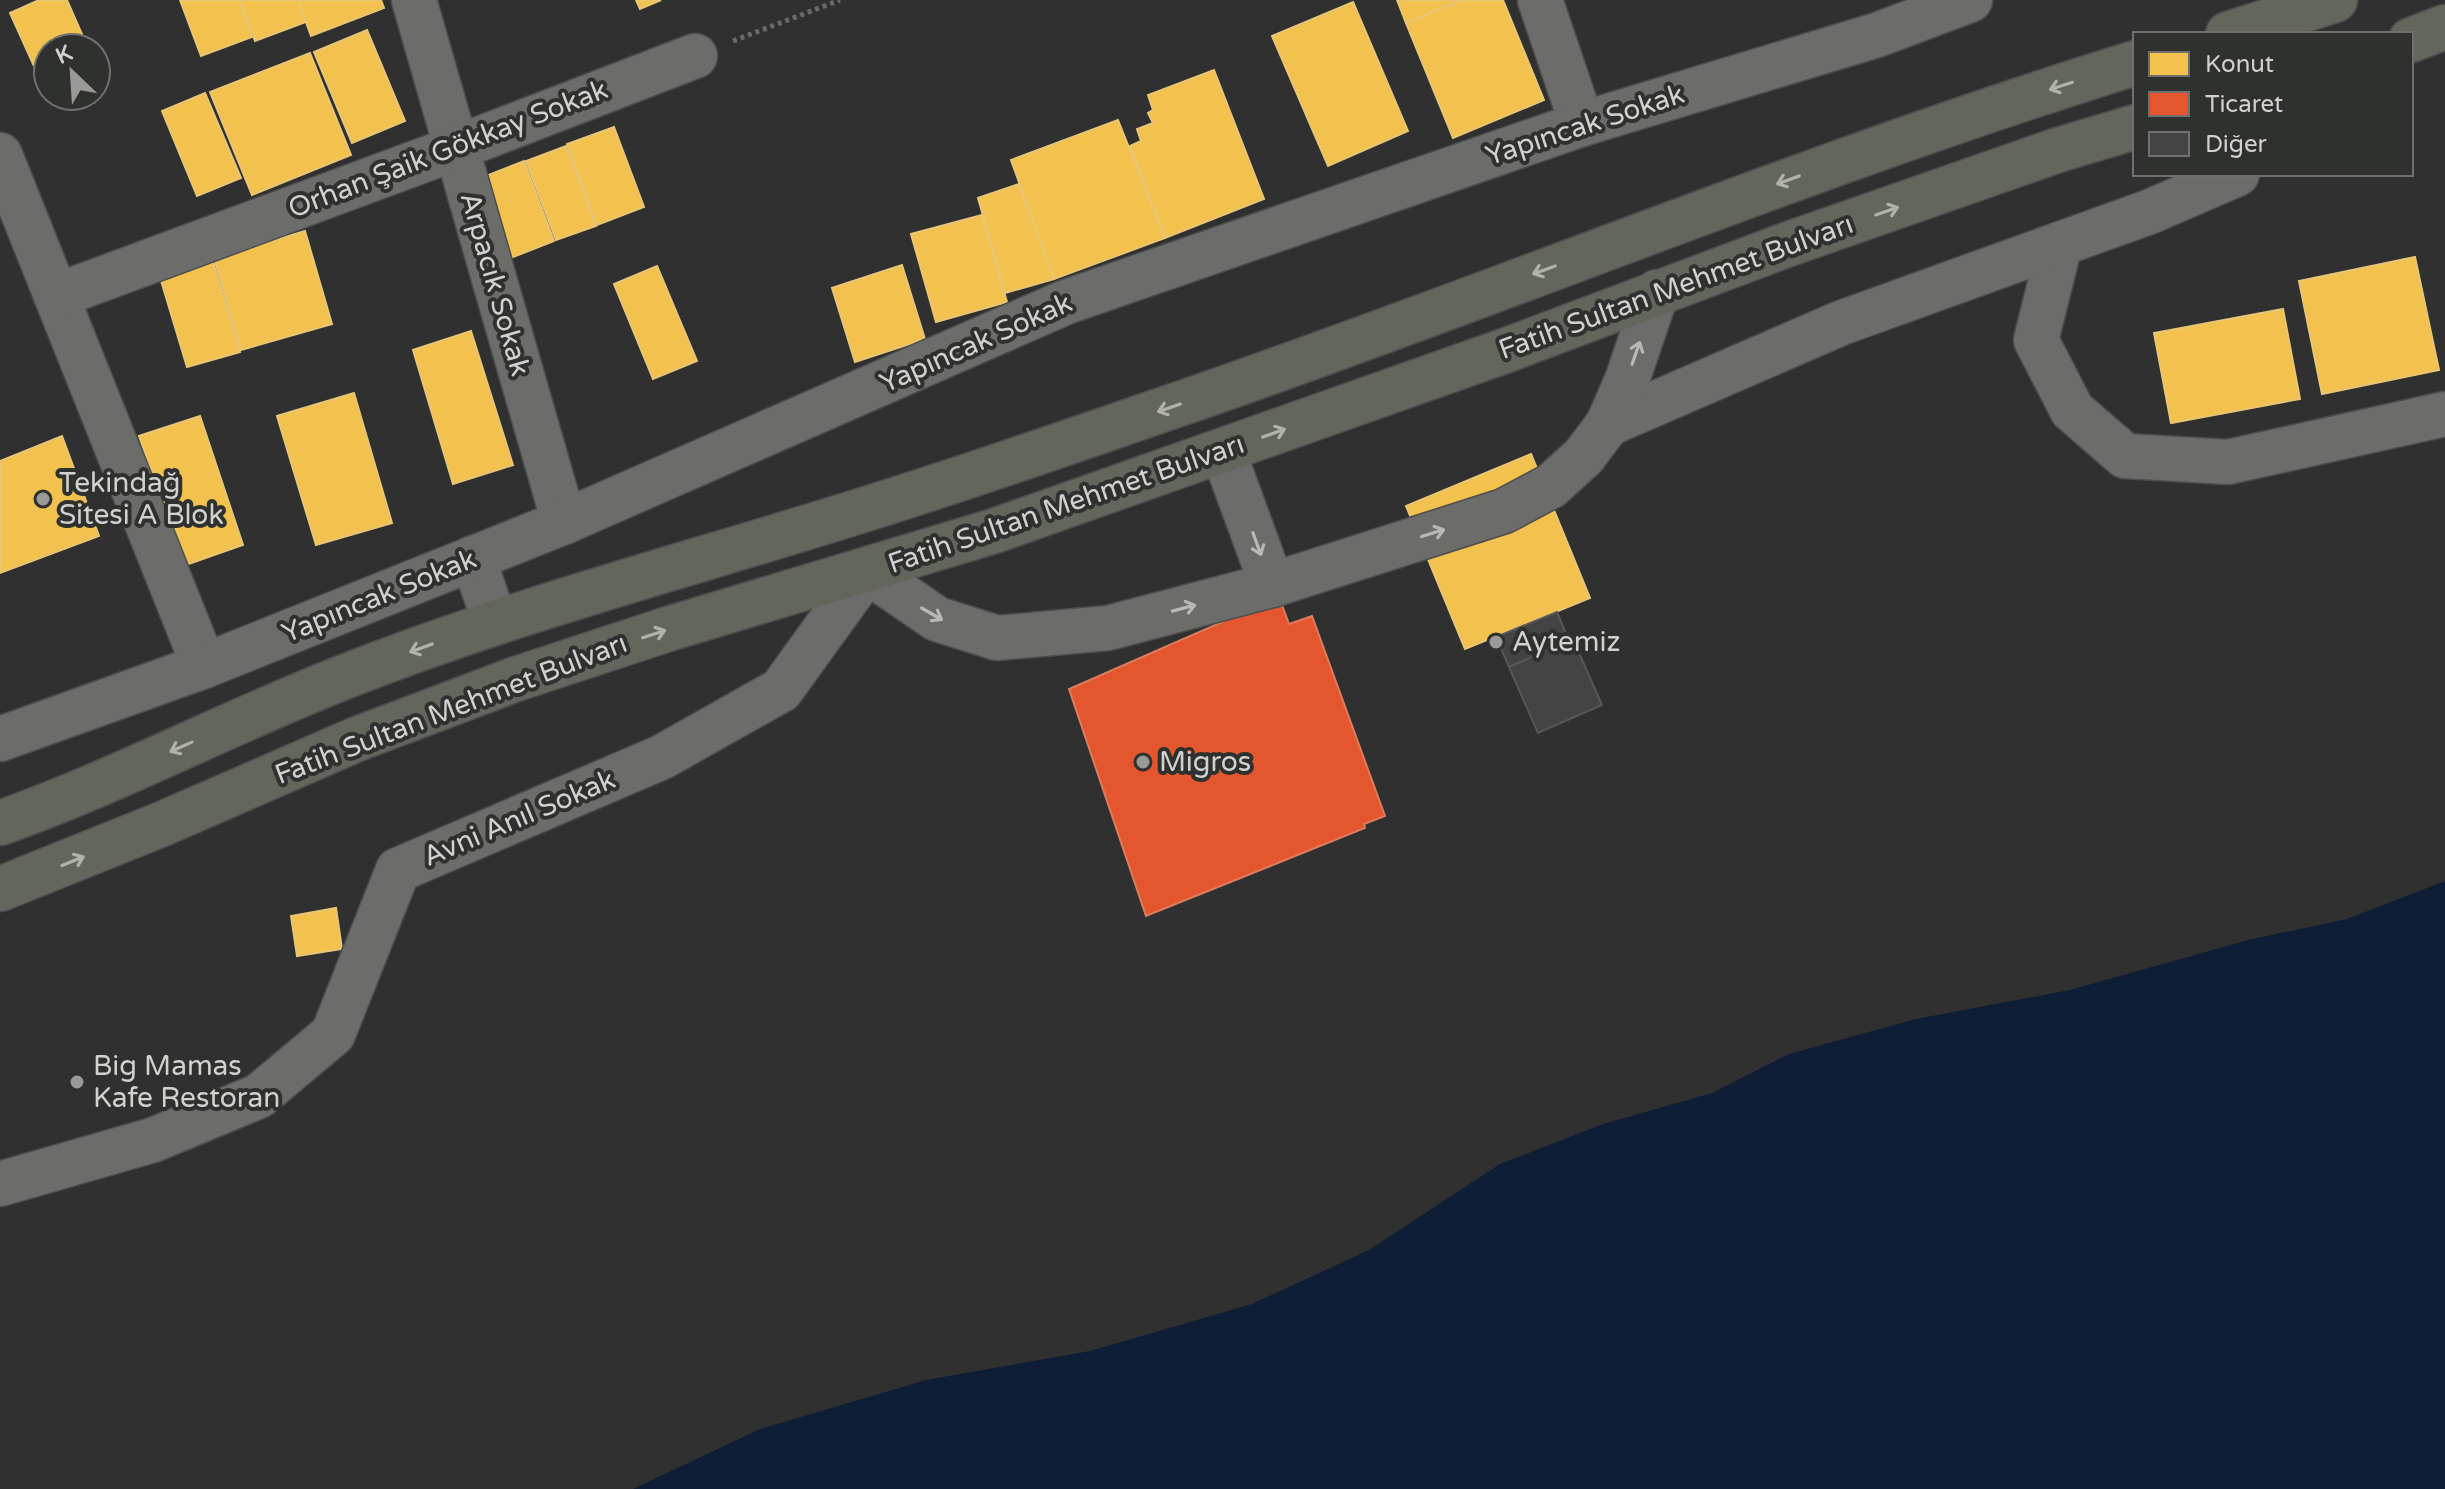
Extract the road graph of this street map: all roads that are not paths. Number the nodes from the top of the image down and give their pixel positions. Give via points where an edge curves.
1 (414, 0) edge
2 (1540, 0) edge
3 (1970, 0) edge
4 (2335, 0) edge
5 (2445, 27) edge
6 (2234, 32) edge
7 (2413, 39) edge
8 (695, 56) road end
9 (2133, 64) edge
10 (1582, 124) junction
11 (2133, 128) edge
12 (456, 148) junction
13 (0, 155) edge
14 (2232, 176) edge
15 (2060, 244) junction
16 (1657, 292) junction
17 (56, 296) junction
18 (2445, 414) edge
19 (1608, 424) junction
20 (1223, 451) junction
21 (564, 522) junction
22 (473, 558) junction
23 (867, 571) junction
24 (1272, 585) junction
25 (495, 622) junction
26 (204, 666) junction
27 (0, 739) edge
28 (0, 823) edge
29 (0, 889) edge
30 (0, 1184) edge

1 - 12 street, Arpacık Sokak
2 - 10 street
3 - 10 street, Yapıncak Sokak via 1877,35
4 - 6 main road
5 - 7 main road
8 - 12 street, Orhan Şaik Gökkay Sokak
9 -> 25 main road, Fatih Sultan Mehmet Bulvarı via 1864,152 1136,419 909,496
10 - 21 street, Yapıncak Sokak via 1066,302
16 -> 11 main road, Fatih Sultan Mehmet Bulvarı
12 - 17 street, Orhan Şaik Gökkay Sokak
12 - 21 street, Arpacık Sokak
13 - 17 street
14 - 15 street
15 - 18 street via 2036,340 2072,410 2125,456 2228,462
15 - 19 street via 1841,323
19 -> 16 street
20 -> 16 main road, Fatih Sultan Mehmet Bulvarı
17 - 26 street
24 -> 19 street via 1504,511 1551,486
20 - 23 main road, Fatih Sultan Mehmet Bulvarı
20 -> 24 street
21 - 22 street, Yapıncak Sokak
22 - 25 street
22 - 26 street, Yapıncak Sokak
23 -> 24 street via 937,619 997,638 1108,628
29 -> 23 main road, Fatih Sultan Mehmet Bulvarı via 357,739 516,679
23 - 30 street, Avni Anıl Sokak via 781,690 662,757 398,870 333,1034 259,1096 153,1140
25 -> 28 main road, Fatih Sultan Mehmet Bulvarı via 356,672
26 - 27 street, Yapıncak Sokak

